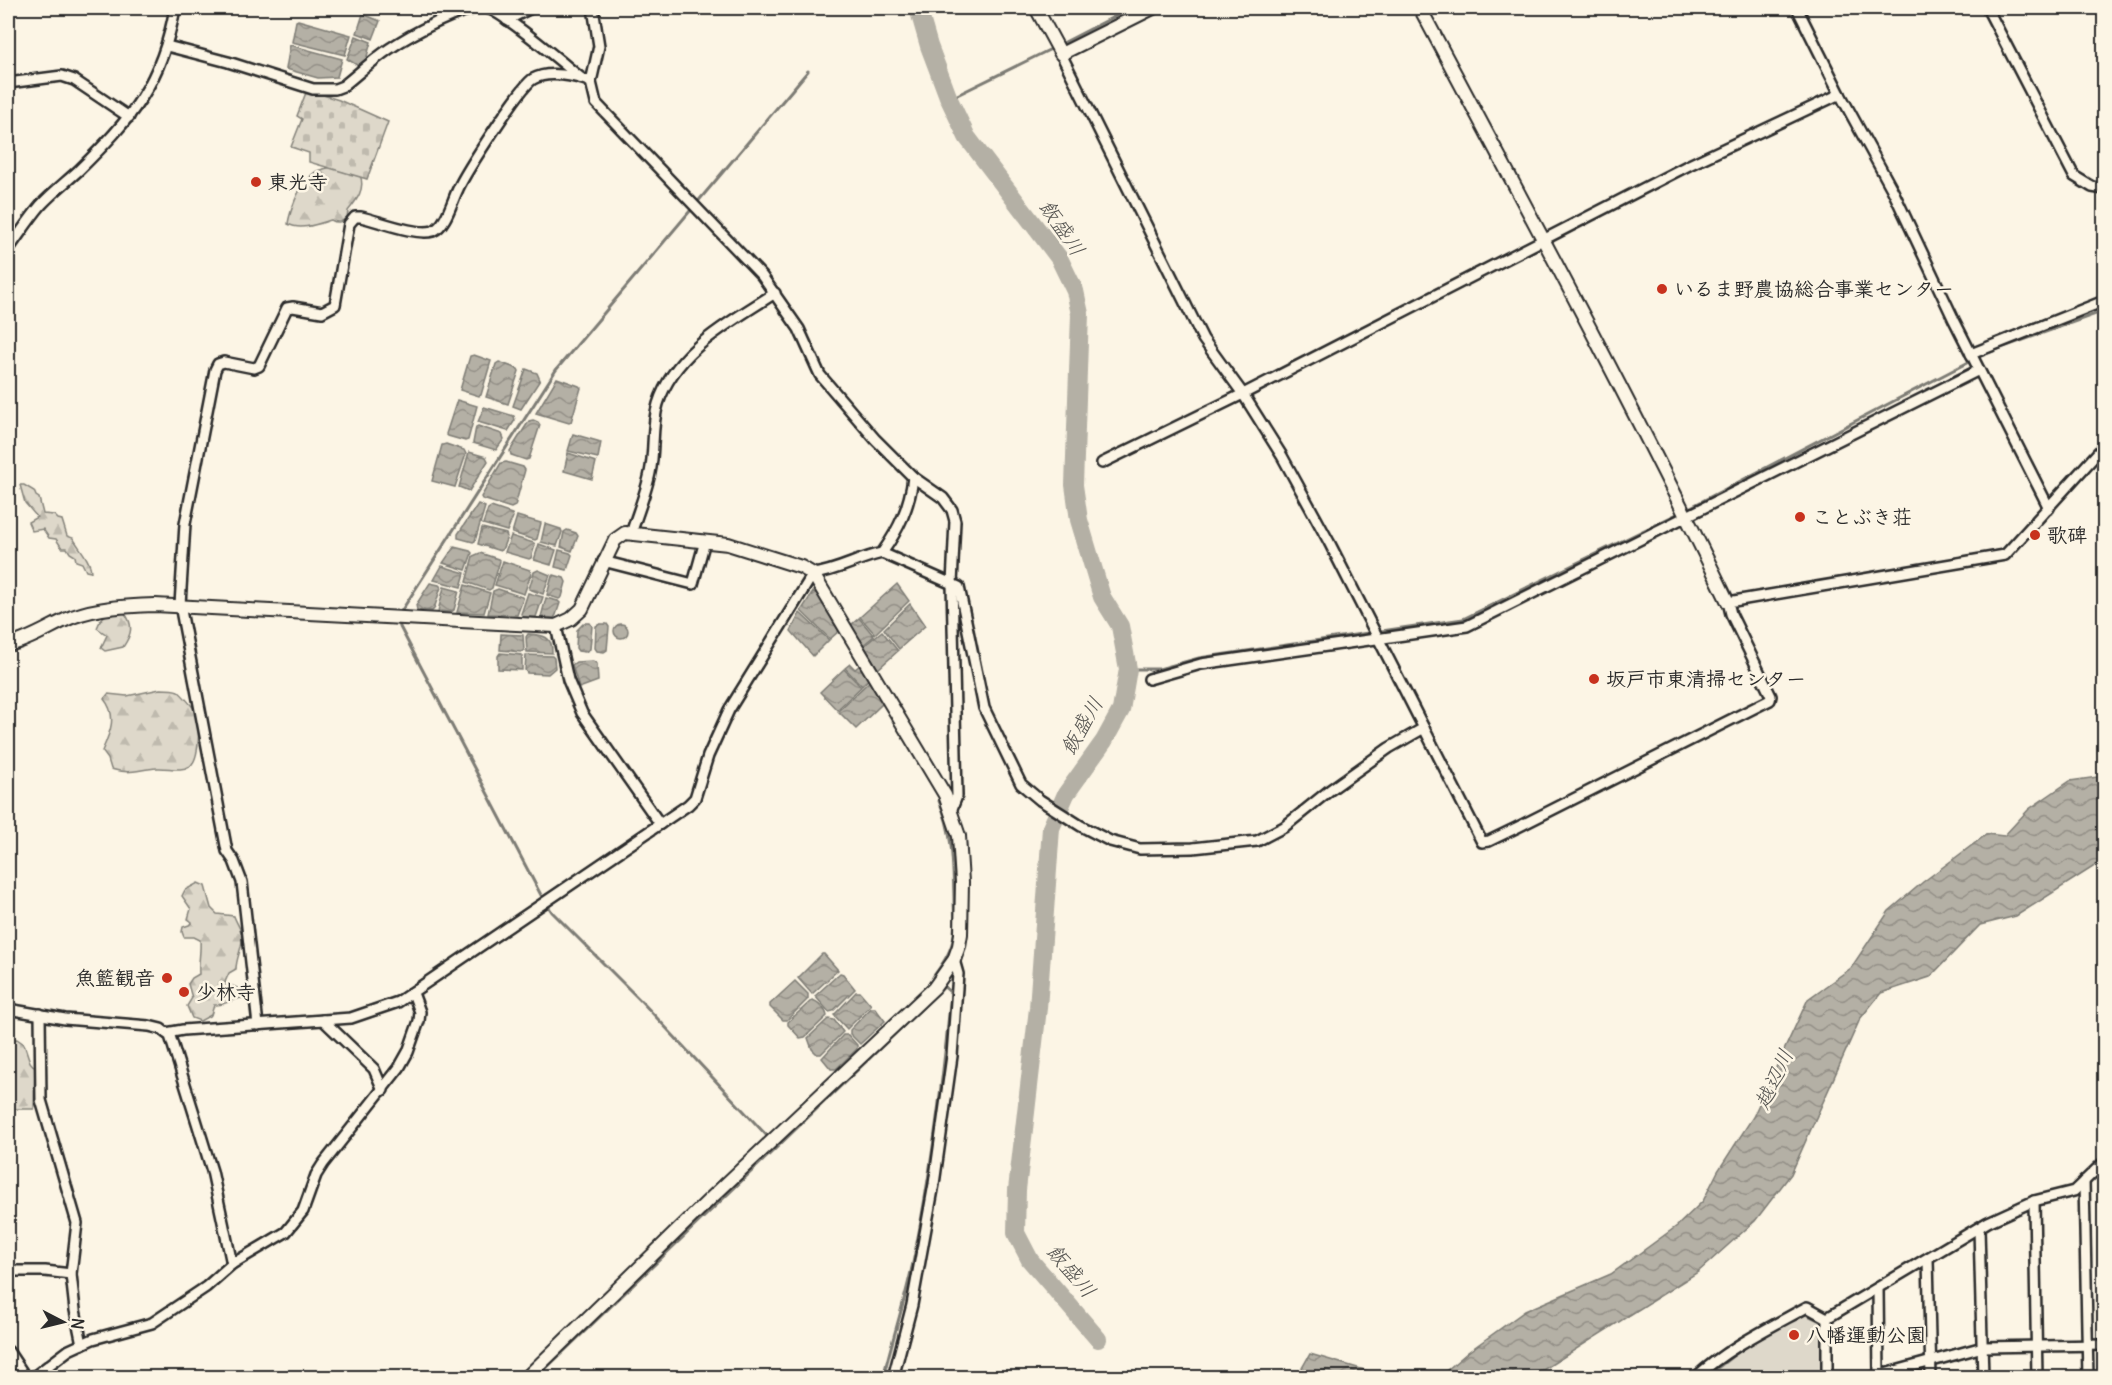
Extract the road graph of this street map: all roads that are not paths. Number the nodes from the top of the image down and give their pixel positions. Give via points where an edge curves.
1 (176, 8) edge
2 (487, 8) edge
3 (531, 8) edge
4 (593, 8) edge
5 (1036, 8) edge
6 (1153, 8) edge
7 (1420, 8) edge
8 (1797, 8) edge
9 (1987, 8) edge
10 (507, 20) junction
11 (167, 46) junction
12 (1061, 54) junction
13 (586, 80) junction
14 (8, 83) edge
15 (1840, 94) junction
16 (129, 117) junction
17 (2104, 189) edge
18 (1543, 239) junction
19 (8, 250) edge
20 (775, 293) junction
21 (2104, 301) edge
22 (1971, 354) junction
23 (1979, 370) junction
24 (1243, 394) junction
25 (2104, 446) edge
26 (1102, 464) dead end
27 (913, 477) junction
28 (2049, 508) junction
29 (1686, 516) junction
30 (631, 534) junction
31 (705, 541) junction
32 (882, 553) junction
33 (603, 561) junction
34 (813, 574) junction
35 (952, 584) junction
36 (1728, 602) junction
37 (180, 605) junction
38 (556, 626) junction
39 (1378, 638) junction
40 (8, 645) edge
41 (1149, 679) dead end
42 (1424, 729) junction
43 (951, 811) junction
44 (660, 824) junction
45 (954, 960) junction
46 (413, 993) junction
47 (8, 1009) edge
48 (40, 1014) junction
49 (323, 1020) junction
50 (258, 1025) junction
51 (166, 1033) junction
52 (383, 1090) junction
53 (2104, 1162) edge
54 (2084, 1181) junction
55 (2034, 1201) junction
56 (1979, 1228) junction
57 (1928, 1259) junction
58 (232, 1264) junction
59 (8, 1271) edge
60 (71, 1274) junction
61 (1878, 1288) junction
62 (1827, 1318) junction
63 (82, 1344) junction
64 (2087, 1345) junction
65 (2104, 1345) edge
66 (2036, 1346) junction
67 (1983, 1347) junction
68 (8, 1351) edge
69 (1931, 1360) junction
70 (26, 1377) edge
71 (32, 1377) edge
72 (526, 1377) edge
73 (893, 1377) edge
74 (1695, 1377) edge
75 (1827, 1377) edge
76 (1876, 1377) edge
77 (1931, 1377) edge
78 (1983, 1377) edge
79 (2037, 1377) edge
80 (2088, 1377) edge

1 - 11 street
2 - 10 street
2 - 11 street via 444,19 389,49 335,89 313,89
3 - 10 street
4 - 13 street via 599,46
5 - 12 street
6 - 12 street
7 - 18 street
8 - 15 street
9 - 17 street via 2074,176
10 - 13 street
11 - 16 street via 145,94
12 - 24 street via 1203,339
13 - 20 street via 596,103 608,117
13 - 37 street via 545,75 532,80 461,182 444,222 432,231 414,231 355,218 350,224 334,305 322,312 287,308 257,368 218,364 185,524
14 - 16 street via 62,76
15 - 18 street
15 - 22 street via 1893,191
16 - 19 street via 41,205
18 - 24 street
18 - 29 street
20 - 27 street via 799,329 820,375
20 - 30 street via 695,348 664,389 654,425 650,473
21 - 22 street
22 - 23 street
23 - 28 street
23 - 29 street
24 - 26 street
24 - 39 street via 1282,456
25 - 28 street
27 - 32 street via 905,515
27 - 35 street via 943,498 952,510
28 - 36 street via 2005,555
29 - 36 street
29 - 39 street via 1467,626
30 - 31 street
30 - 33 street via 625,533 615,540
31 - 33 street via 693,584
31 - 34 street via 746,548
32 - 34 street via 830,572
32 - 35 street
33 - 38 street via 582,609
34 - 43 street
34 - 44 street via 729,710 708,756 695,798
35 - 42 street via 959,587 978,688 987,715 1021,784 1040,800 1110,841 1140,849 1257,841 1284,827 1389,748
35 - 43 street via 957,796
36 - 42 street via 1770,700 1489,841 1482,842
37 - 38 street
37 - 40 street via 88,612
37 - 50 street via 227,851 242,882
38 - 44 street via 568,680 582,713
39 - 41 street via 1201,664
39 - 42 street
43 - 45 street via 959,836 962,882 961,934
44 - 46 street
45 - 72 street via 934,988
45 - 73 street via 958,974 952,1056 934,1184 912,1305
46 - 49 street via 362,1015
46 - 52 street via 419,1021 408,1052
47 - 48 street
48 - 51 street via 149,1026
48 - 60 street via 41,1100 77,1223
49 - 50 street
49 - 52 street via 374,1069
50 - 51 street
51 - 58 street via 212,1171
52 - 58 street via 323,1164 296,1222
53 - 54 street
54 - 55 street via 2074,1191
54 - 64 street
55 - 56 street
55 - 66 street
56 - 57 street
56 - 67 street
57 - 61 street
57 - 69 street
58 - 63 street via 206,1287 152,1323
59 - 60 street
60 - 63 street
61 - 62 street
61 - 76 street
62 - 74 street via 1807,1307 1743,1343
62 - 75 street
63 - 71 street
64 - 65 street
64 - 66 street
64 - 80 street
66 - 67 street
66 - 79 street
67 - 69 street
67 - 78 street
68 - 70 street
69 - 76 street
69 - 77 street

